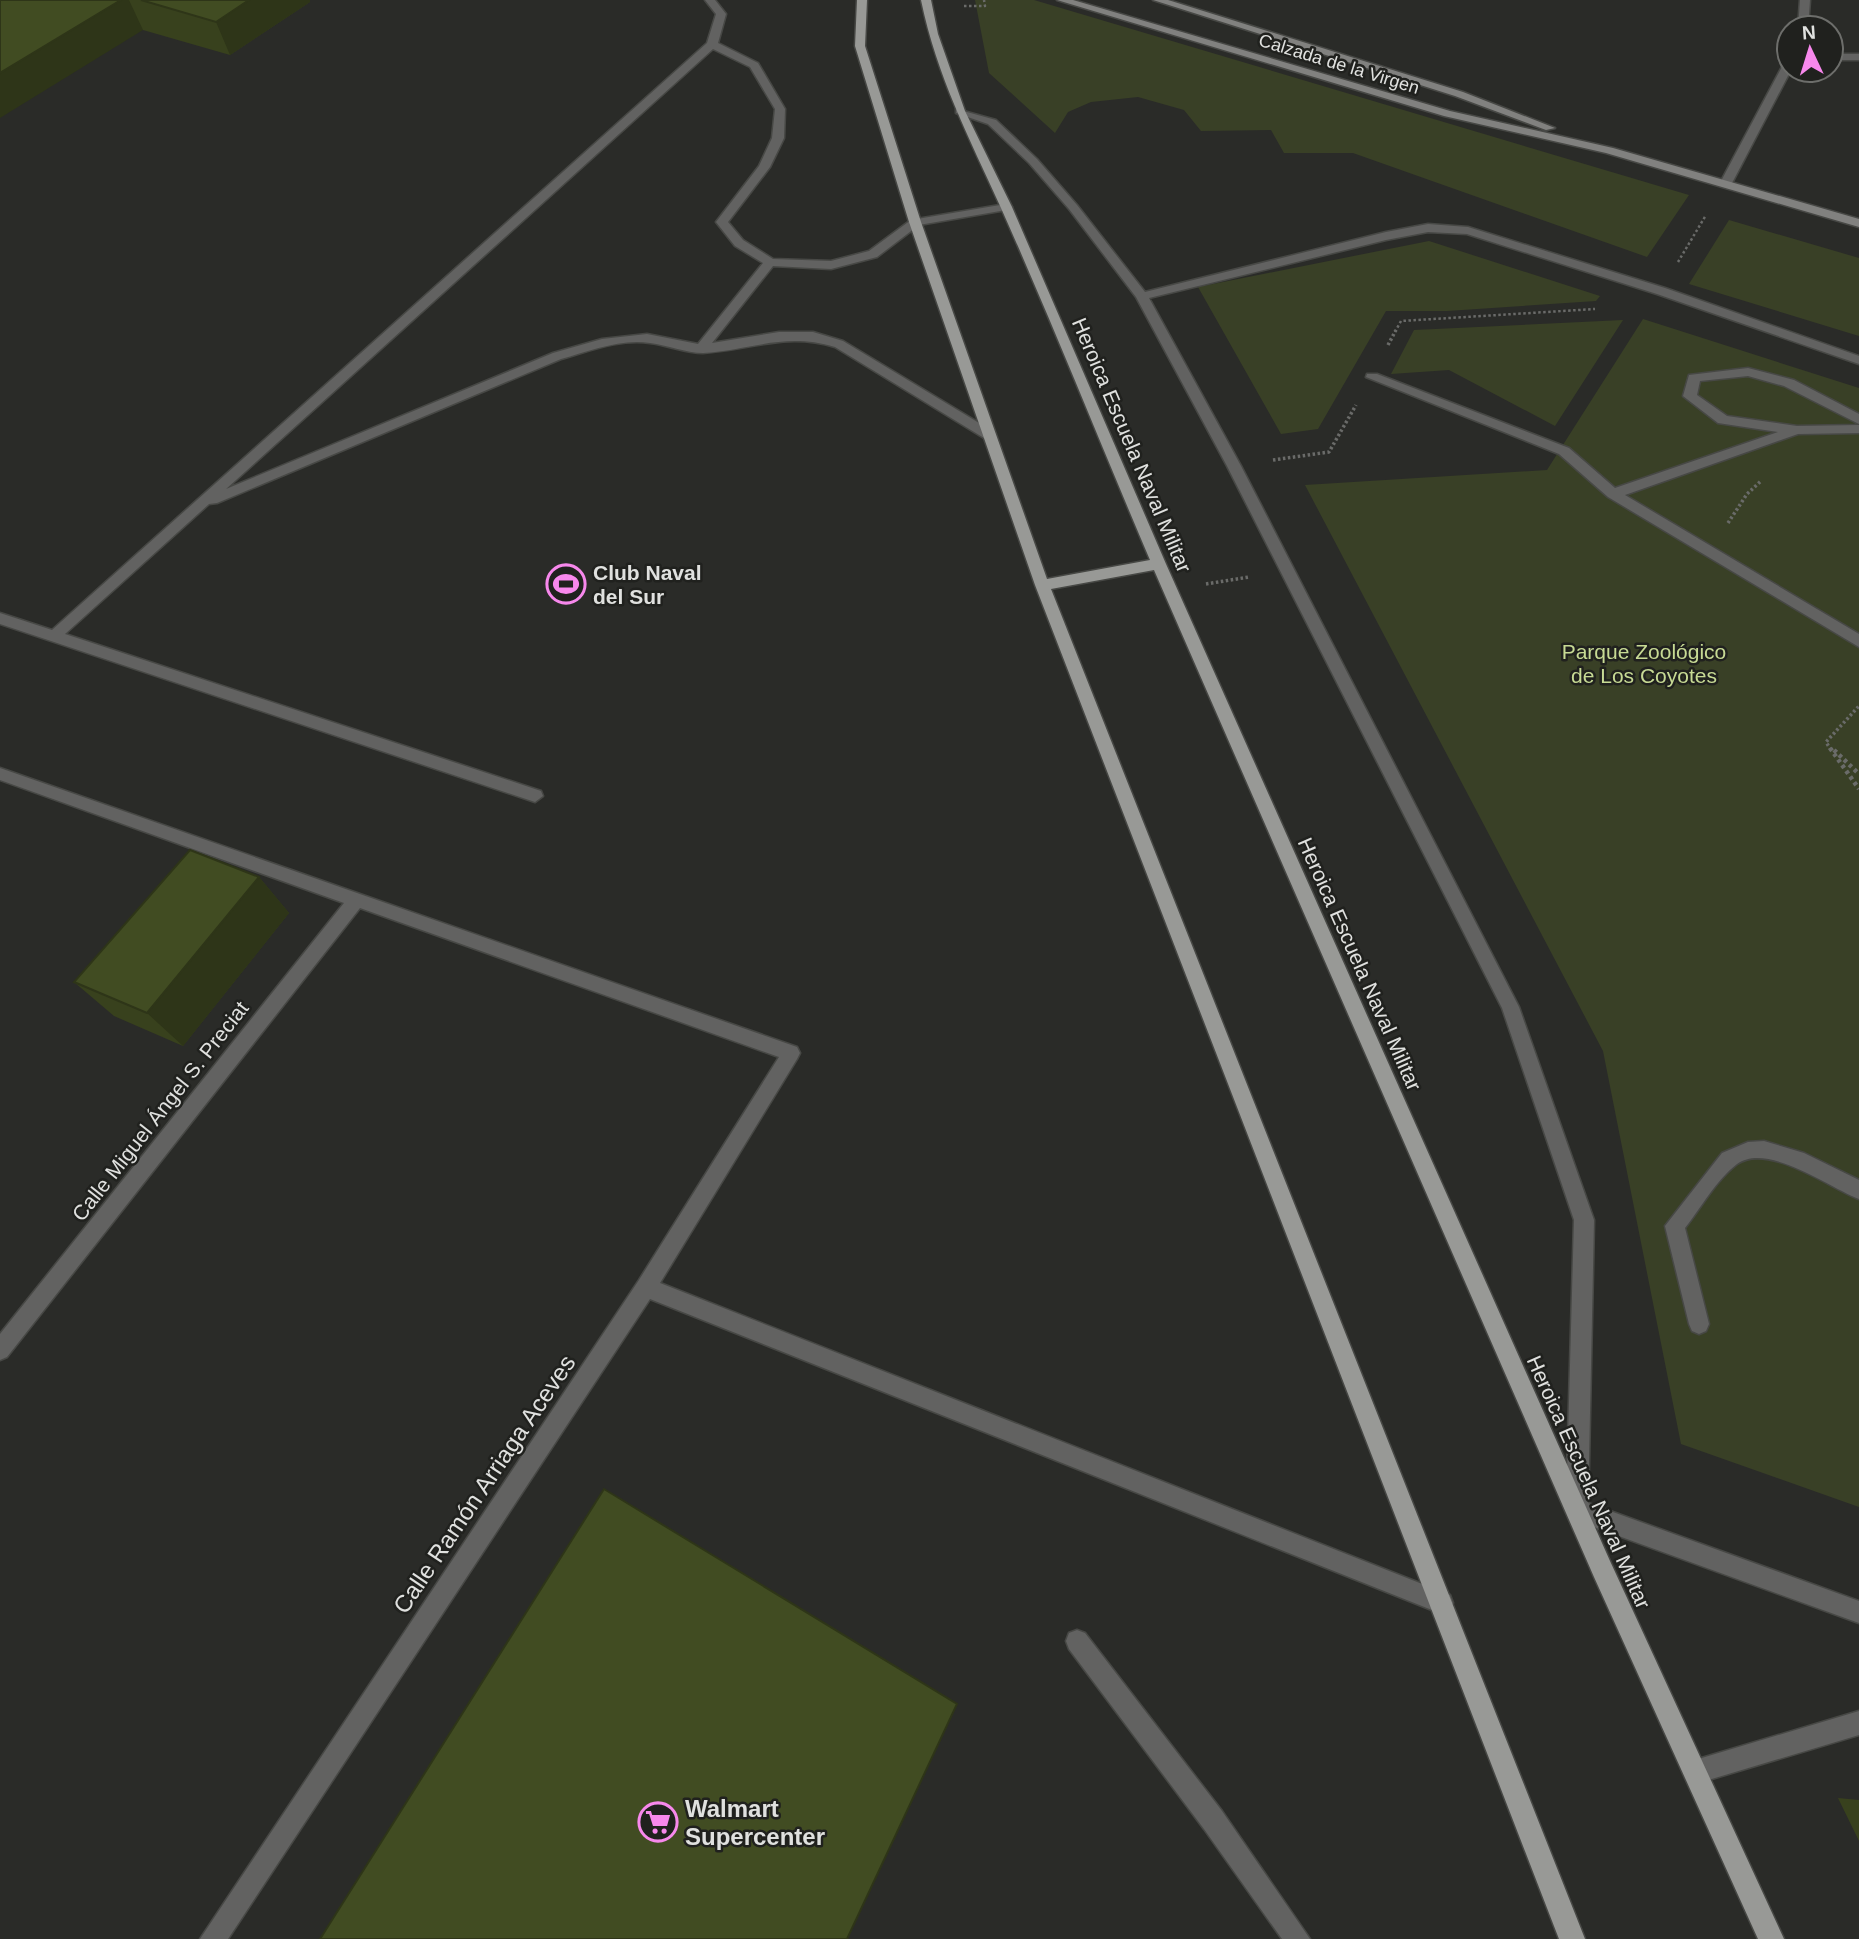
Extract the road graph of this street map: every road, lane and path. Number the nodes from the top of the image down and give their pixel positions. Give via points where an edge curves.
1 (710, 0) edge
2 (862, 0) edge
3 (926, 0) edge
4 (984, 0) edge
5 (1062, 0) edge
6 (1158, 0) edge
7 (985, 6) dead end
8 (712, 44) junction
9 (1778, 84) edge
10 (960, 111) junction
11 (1609, 150) junction
12 (1726, 183) junction
13 (1006, 207) junction
14 (915, 222) junction
15 (1859, 223) edge
16 (770, 262) junction
17 (1661, 291) junction
18 (1142, 296) junction
19 (701, 349) junction
20 (1859, 360) edge
21 (1372, 377) junction
22 (1859, 420) edge
23 (1859, 429) edge
24 (1797, 430) junction
25 (989, 435) junction
26 (1234, 466) junction
27 (1764, 478) dead end
28 (1613, 494) junction
29 (199, 506) junction
30 (1709, 554) junction
31 (1158, 564) junction
32 (1042, 585) junction
33 (0, 618) edge
34 (55, 635) junction
35 (1859, 640) edge
36 (1859, 706) edge
37 (1826, 742) junction
38 (1859, 774) edge
39 (1, 775) edge
40 (1859, 789) edge
41 (534, 796) dead end
42 (356, 900) junction
43 (1859, 1190) edge
44 (646, 1287) junction
45 (1699, 1324) dead end
46 (0, 1350) edge
47 (1577, 1510) junction
48 (1442, 1603) junction
49 (1859, 1612) edge
50 (1077, 1641) dead end
51 (1859, 1723) edge
52 (1695, 1772) junction
53 (214, 1939) edge
54 (1297, 1939) edge
55 (1572, 1939) edge
56 (1770, 1939) edge

1 - 8 street via 721,14
2 - 14 main road via 860,46
3 - 10 main road, Heroica Escuela Naval Militar
4 - 7 path
5 - 11 main road, Calzada de la Virgen via 1448,114
6 - 11 main road, Calzada de la Virgen via 1459,93
8 - 16 street via 754,65 780,109 778,138 764,167 722,222 739,243
8 - 29 street
9 - 12 street
10 - 13 main road, Heroica Escuela Naval Militar
10 - 18 street via 992,122 1033,161
11 - 12 main road, Calzada de la Virgen
12 - 15 main road, Calzada de la Virgen
12 - 17 path
13 - 14 street
13 - 31 main road, Heroica Escuela Naval Militar
14 - 16 street via 873,254 831,265
14 - 25 main road
16 - 19 street
17 - 18 street via 1468,231 1428,228
17 - 20 street
17 - 21 path via 1622,308 1401,321
18 - 26 street
19 - 25 street via 779,336 813,336 839,344
19 - 29 street via 648,338 602,343 557,356
21 - 26 path via 1329,452
21 - 28 street via 1564,451
22 - 24 street via 1789,383 1748,372 1694,378 1690,396 1723,420
23 - 24 street
24 - 28 street
25 - 32 main road
26 - 47 street via 1510,1007 1584,1220
27 - 30 path via 1747,494
28 - 30 street
29 - 34 street
30 - 35 street
31 - 32 main road
31 - 47 main road, Heroica Escuela Naval Militar
32 - 48 main road
33 - 34 street
34 - 41 street
36 - 37 path
37 - 38 path
37 - 40 path
39 - 42 street
42 - 44 street, Calle Ramón Arriaga Aceves via 791,1053
42 - 46 street, Calle Miguel Ángel S. Preciat
43 - 45 street via 1791,1157 1755,1148 1732,1156 1675,1226
44 - 48 street
44 - 53 street, Calle Ramón Arriaga Aceves
47 - 49 street
47 - 52 main road, Heroica Escuela Naval Militar
48 - 55 main road
50 - 54 street
51 - 52 street
52 - 56 main road, Heroica Escuela Naval Militar

